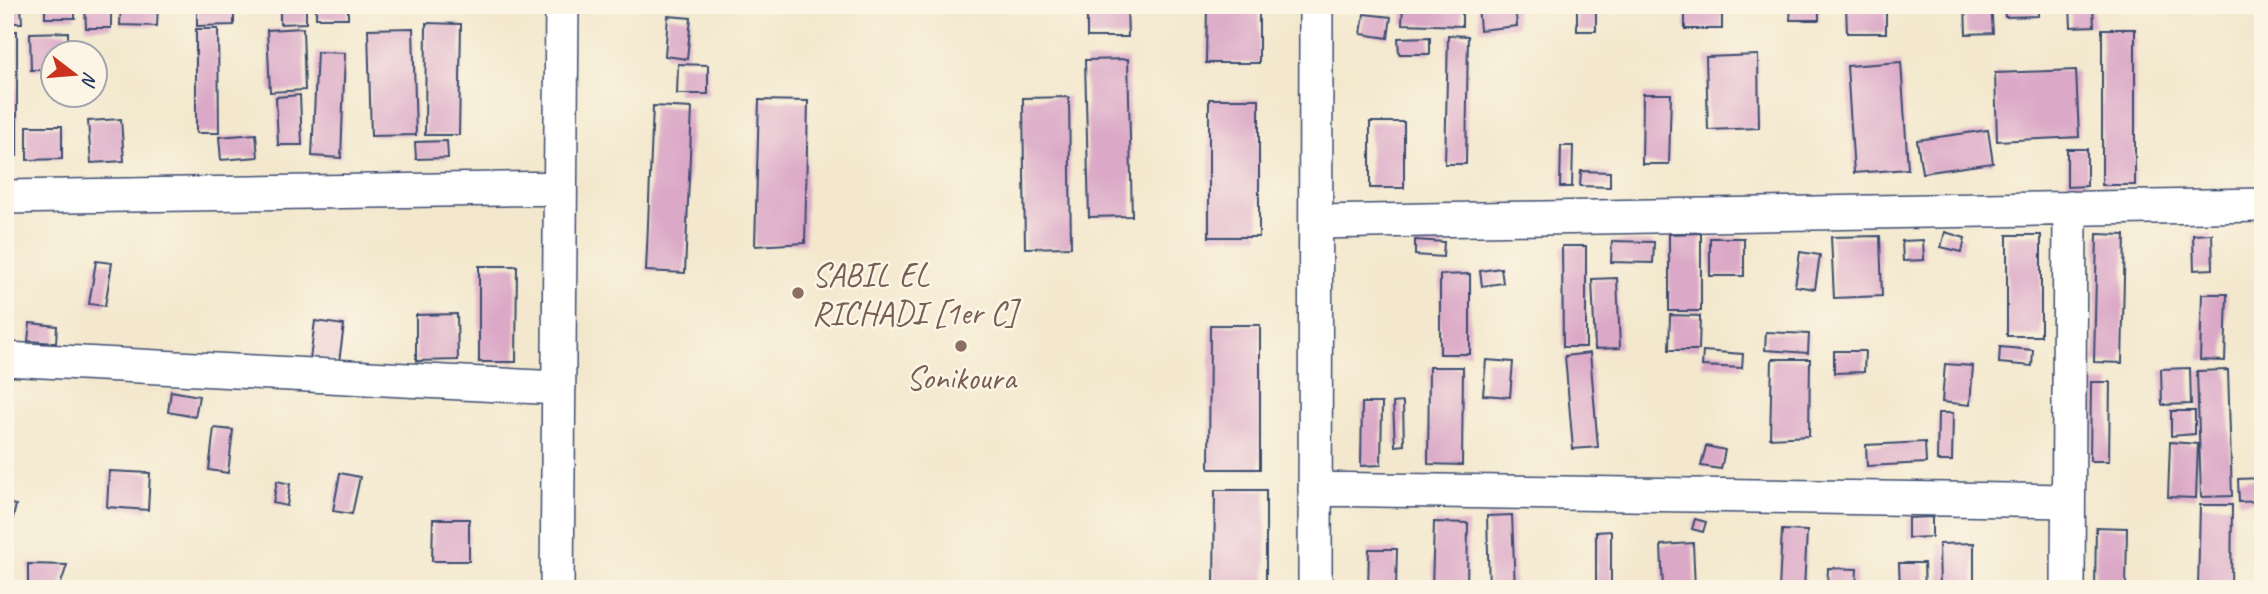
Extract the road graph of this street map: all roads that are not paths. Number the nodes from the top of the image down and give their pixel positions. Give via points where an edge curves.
1 (562, 5) edge
2 (1316, 5) edge
3 (560, 188) junction
4 (5, 197) edge
5 (2263, 205) edge
6 (2070, 208) junction
7 (1316, 222) junction
8 (5, 359) edge
9 (559, 388) junction
10 (1315, 489) junction
11 (2068, 501) junction
12 (557, 589) edge
13 (1315, 589) edge
14 (2068, 589) edge

1 - 3 street
2 - 7 street
3 - 4 street
3 - 9 street
5 - 6 street
6 - 7 street
6 - 11 street
7 - 10 street
8 - 9 street
9 - 12 street
10 - 11 street
10 - 13 street
11 - 14 street

